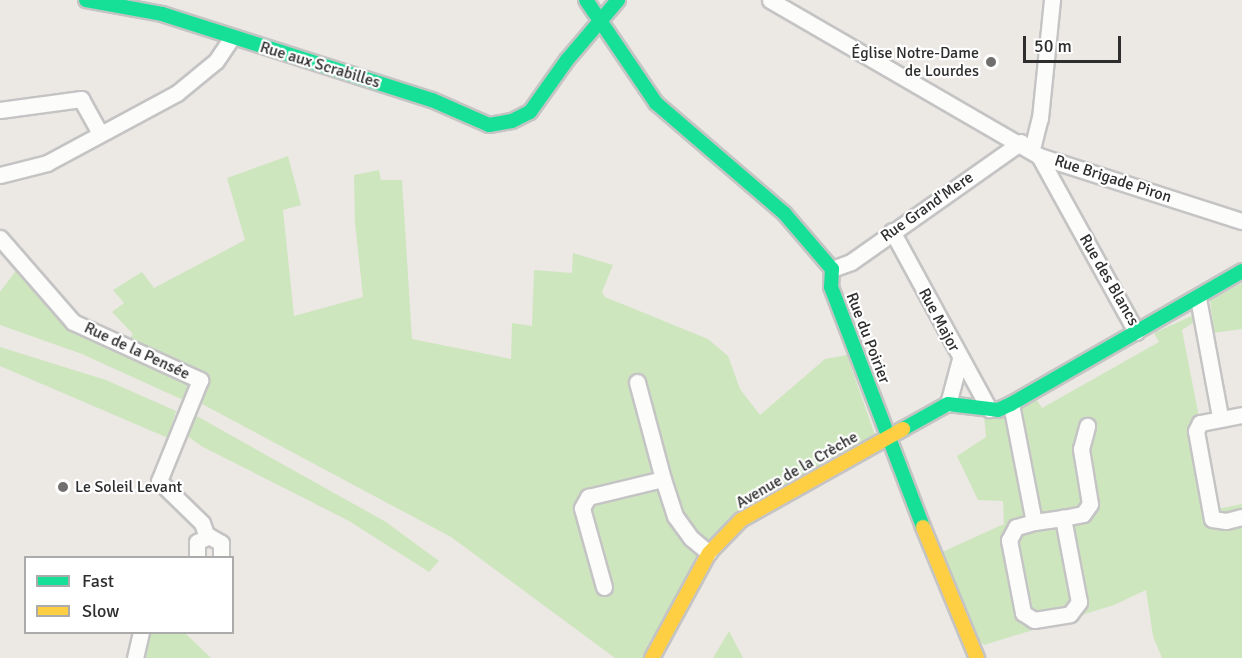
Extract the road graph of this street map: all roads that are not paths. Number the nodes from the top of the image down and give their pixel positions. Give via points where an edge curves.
1 (86, 0) edge
2 (586, 0) edge
3 (618, 0) edge
4 (770, 0) edge
5 (1052, 0) edge
6 (602, 22) junction
7 (231, 39) junction
8 (0, 110) edge
9 (100, 133) junction
10 (1030, 149) junction
11 (0, 175) edge
12 (1242, 221) edge
13 (892, 231) junction
14 (0, 238) edge
15 (832, 269) junction
16 (1242, 271) edge
17 (1198, 298) junction
18 (1136, 332) junction
19 (960, 359) junction
20 (637, 382) dead end
21 (948, 404) junction
22 (1011, 404) junction
23 (989, 410) junction
24 (1242, 415) edge
25 (1220, 417) junction
26 (1087, 426) dead end
27 (887, 436) junction
28 (663, 479) junction
29 (1242, 517) edge
30 (1063, 518) junction
31 (1034, 522) junction
32 (207, 537) junction
33 (709, 553) junction
34 (193, 556) edge
35 (221, 556) edge
36 (604, 587) dead end
37 (141, 634) edge
38 (135, 658) edge
39 (652, 658) edge
40 (977, 658) edge

1 - 7 street, Rue aux Scrabilles via 162,14
2 - 6 street
3 - 6 street, Rue aux Scrabilles
4 - 10 street, Rue Brigade Piron
5 - 10 street via 1041,118
6 - 7 street, Rue aux Scrabilles via 567,60 530,112 512,121 489,125 432,100
6 - 15 street via 656,103 784,213
7 - 9 street via 216,61 177,93
8 - 9 street via 81,99
9 - 11 street via 47,163
10 - 12 street, Rue Brigade Piron
10 - 13 street, Rue Grand'Mere
10 - 18 street, Rue des Blancs
13 - 15 street, Rue Grand'Mere via 851,262
13 - 19 street, Rue Major
14 - 32 street, Rue de la Pensée via 73,322 200,380 159,481 202,523
15 - 27 street, Rue du Poirier via 831,288
16 - 17 street, Rue des Blancs
17 - 18 street, Rue des Blancs
17 - 25 street
18 - 22 street
19 - 21 street
19 - 23 street, Rue Major
20 - 28 street
21 - 23 street
21 - 27 street, Avenue de la Crèche
22 - 23 street
22 - 31 street
24 - 25 street
25 - 29 street via 1200,423 1196,431 1212,519
26 - 30 street via 1081,449 1090,504 1083,514
27 - 33 street, Avenue de la Crèche via 741,520
27 - 40 street, Rue du Poirier
28 - 33 street via 675,516 691,538
28 - 36 street via 584,500 584,515
30 - 31 street
30 - 31 street via 1077,607 1070,614 1034,620 1023,613 1009,540 1016,527
32 - 34 street via 197,542
32 - 35 street, Rue de la Pensée via 221,543
33 - 39 street, Avenue de la Crèche
37 - 38 street

